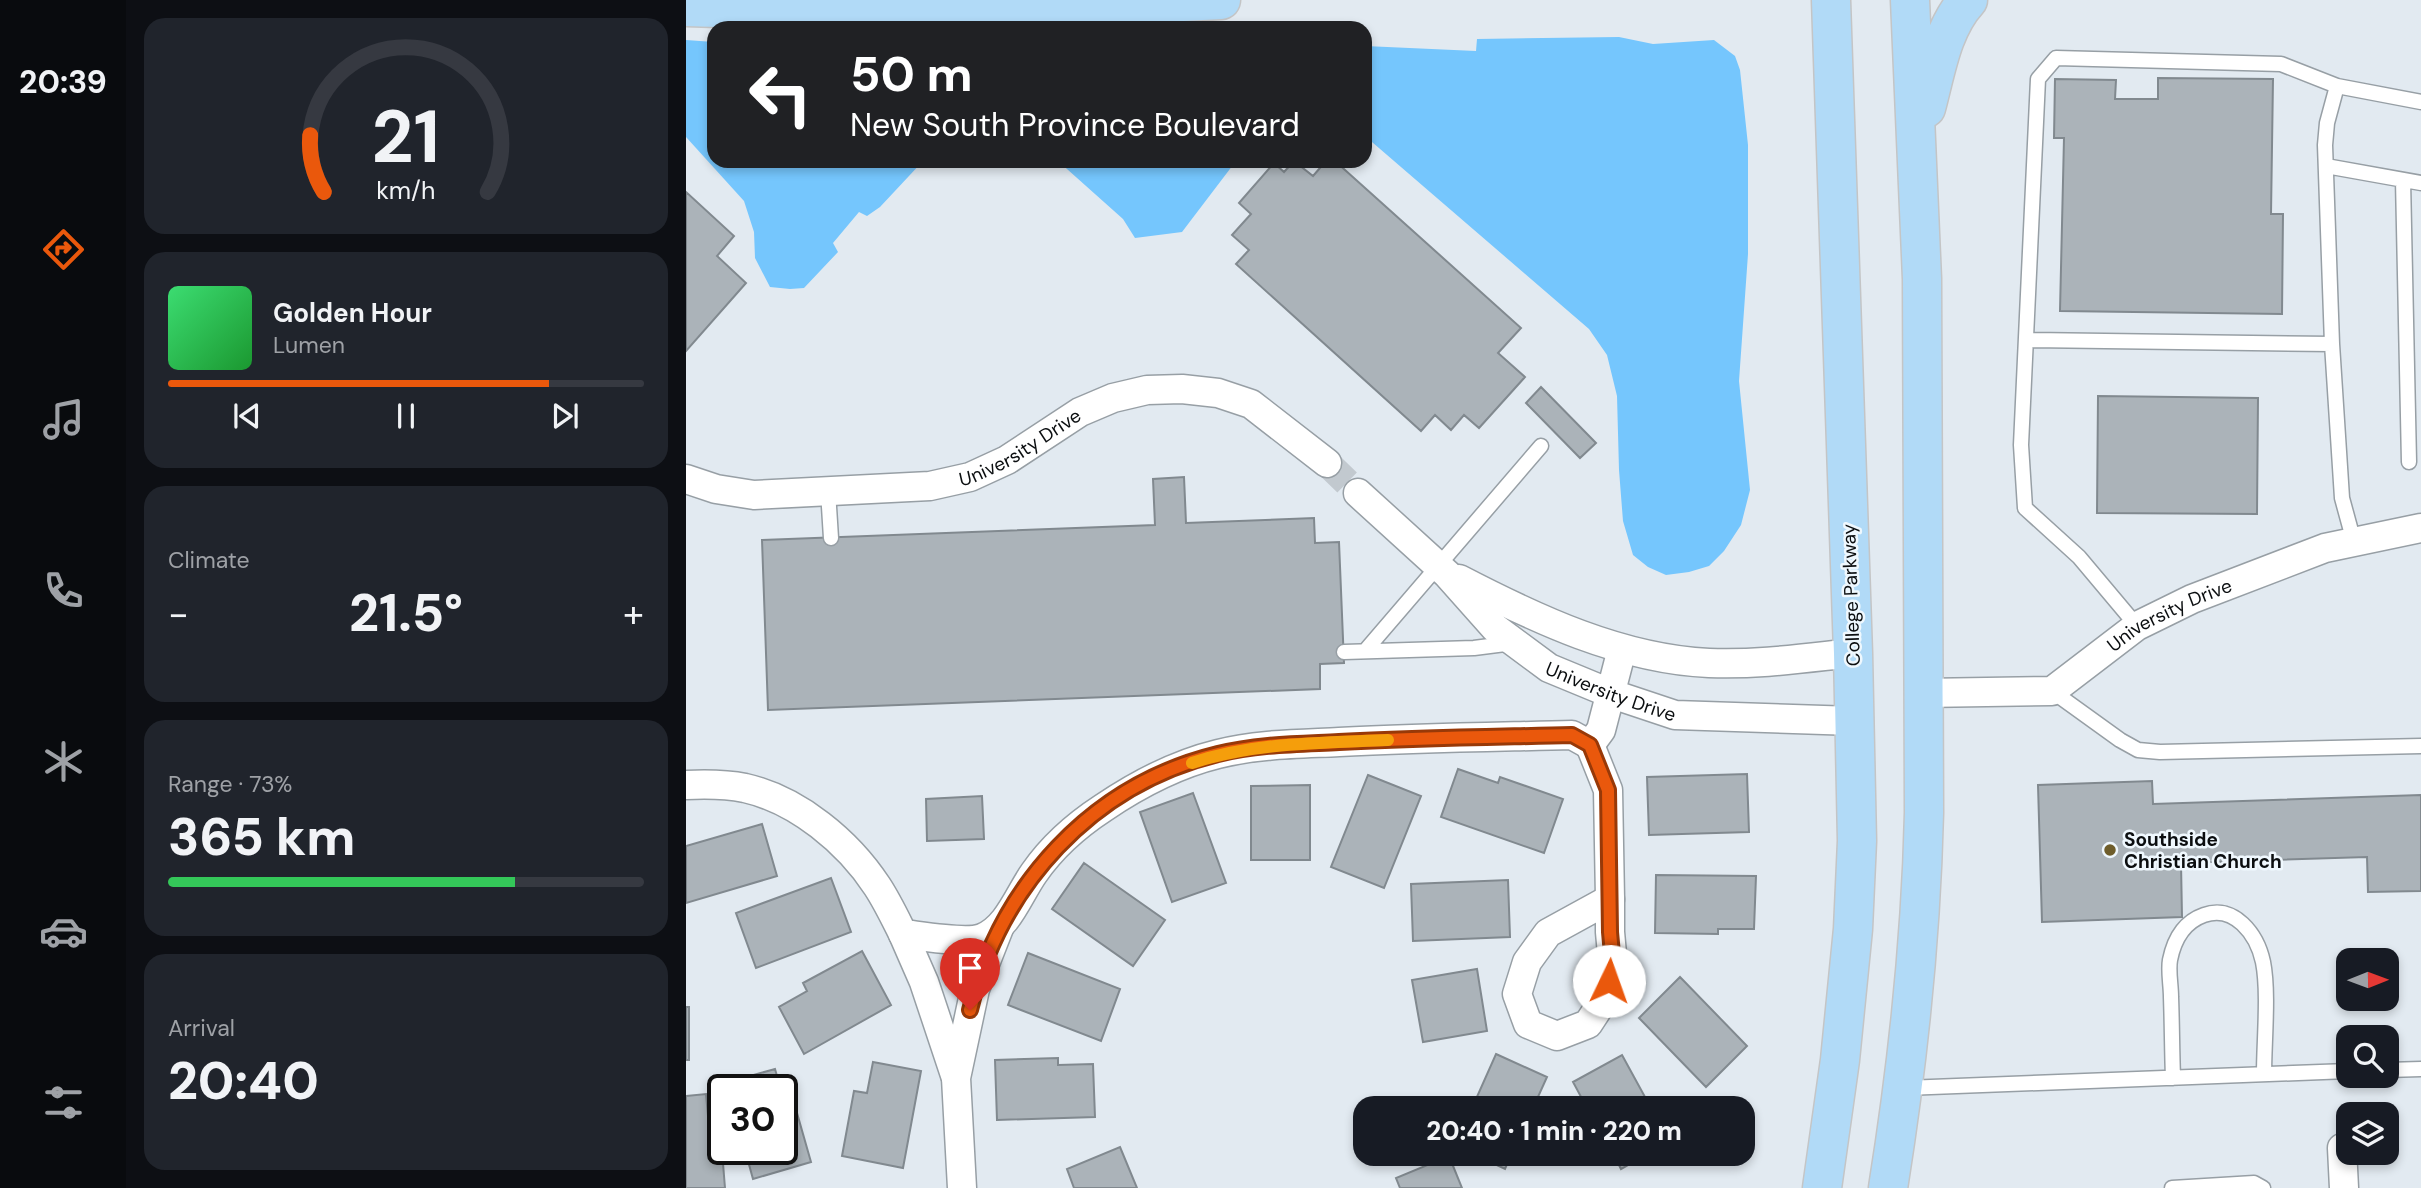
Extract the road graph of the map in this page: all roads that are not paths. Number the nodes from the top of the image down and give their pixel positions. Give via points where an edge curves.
1 (1221, 0) edge
2 (1830, 0) edge
3 (1910, 0) edge
4 (1969, 0) edge
5 (686, 7) edge
6 (2337, 86) junction
7 (2421, 102) edge
8 (1917, 140) junction
9 (2326, 166) junction
10 (2403, 180) junction
11 (2421, 183) edge
12 (2026, 340) junction
13 (2332, 344) junction
14 (1541, 446) dead end
15 (2409, 462) dead end
16 (1327, 463) tunnel mouth
17 (686, 479) edge
18 (828, 491) junction
19 (1358, 493) tunnel mouth
20 (2421, 528) edge
21 (831, 538) dead end
22 (2354, 542) junction
23 (1443, 570) junction
24 (2137, 626) junction
25 (1515, 643) junction
26 (1622, 649) junction
27 (1364, 651) junction
28 (1344, 652) dead end
29 (1853, 653) junction
30 (2052, 691) junction
31 (1923, 692) junction
32 (1612, 694) junction
33 (1854, 721) junction
34 (1590, 745) junction
35 (2421, 746) edge
36 (686, 785) edge
37 (1609, 899) junction
38 (999, 928) junction
39 (903, 934) junction
40 (2421, 1069) edge
41 (2399, 1070) edge
42 (2336, 1071) edge
43 (2264, 1074) junction
44 (956, 1078) junction
45 (2173, 1078) junction
46 (1904, 1088) junction
47 (2343, 1165) edge
48 (961, 1188) edge
49 (1822, 1188) edge
50 (1888, 1188) edge
51 (2172, 1188) edge
52 (2263, 1188) edge
53 (2344, 1188) edge

1 - 5 main road via 969,9
2 - 29 main road, College Parkway
3 - 8 main road
4 - 8 main road via 1956,13 1947,34
6 - 7 lane
6 - 9 lane via 2327,123
6 - 12 lane via 2281,64 2056,58 2038,79
8 - 31 main road
9 - 10 lane
9 - 13 lane
10 - 11 lane
10 - 15 lane
12 - 13 lane
12 - 24 lane via 2021,445 2025,508 2079,557
13 - 22 lane via 2342,498
14 - 23 lane
16 - 18 street, University Drive via 1251,404 1218,393 1147,390 1080,412 1007,460 970,477 930,486
17 - 18 street, University Drive via 754,495
18 - 21 lane
19 - 23 street, University Drive
20 - 22 street, University Drive
22 - 24 street, University Drive via 2325,548 2204,594
23 - 25 street, University Drive via 1495,628
23 - 26 street, University Drive via 1485,593
23 - 27 lane
24 - 30 street, University Drive
25 - 27 lane
25 - 32 street, University Drive via 1549,668
26 - 29 street, University Drive via 1673,659 1741,663
26 - 32 street
27 - 28 lane
29 - 33 main road, College Parkway
30 - 31 street
30 - 35 lane via 2138,750
31 - 46 main road via 1922,900
32 - 33 street, University Drive via 1675,715
32 - 34 street via 1601,730
33 - 49 main road, College Parkway via 1857,841 1853,929
34 - 37 street via 1608,790
34 - 38 street via 1572,735 1399,739 1258,747 1217,754 1141,785 1077,827 1034,872
36 - 39 street via 747,789 807,815 878,887
37 - 37 street via 1613,965 1605,998 1588,1024 1558,1036 1528,1024 1517,994 1527,962 1548,933
38 - 39 street via 980,939
38 - 44 street via 975,989
39 - 44 street
40 - 41 lane
42 - 43 lane
43 - 45 lane
43 - 45 lane via 2263,962 2253,936 2241,922 2217,912 2188,923 2170,962
44 - 48 street
45 - 46 lane
46 - 50 main road
47 - 53 street
51 - 52 lane via 2254,1184

